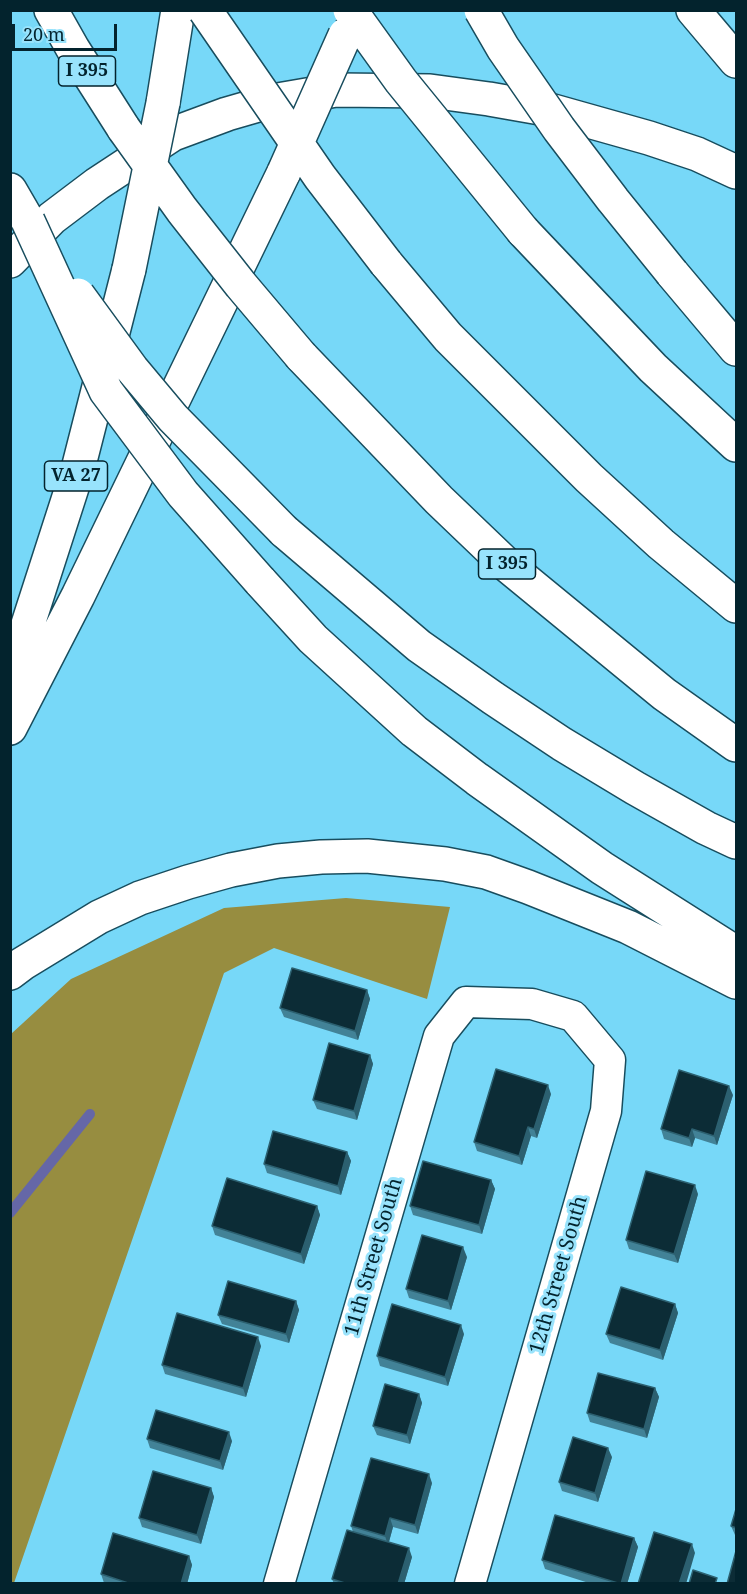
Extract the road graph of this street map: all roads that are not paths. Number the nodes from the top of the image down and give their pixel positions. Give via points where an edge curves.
1 (51, 10) edge
2 (178, 10) edge
3 (205, 10) edge
4 (481, 10) edge
5 (693, 10) edge
6 (350, 19) edge
7 (736, 62) edge
8 (736, 172) edge
9 (10, 190) edge
10 (28, 221) junction
11 (10, 261) edge
12 (736, 349) edge
13 (736, 445) edge
14 (736, 606) edge
15 (10, 680) edge
16 (10, 728) edge
17 (736, 745) edge
18 (736, 842) edge
19 (736, 953) edge
20 (10, 973) edge
21 (736, 982) edge
22 (532, 1004) joint
23 (279, 1584) edge
24 (470, 1584) edge

1 - 17 highway, I 395, bridge via 124,129 182,210 301,356 508,566 664,694
2 - 15 highway, VA 27, bridge via 129,269 78,469
3 - 14 highway, bridge via 320,177 448,337 573,463
4 - 12 highway, bridge via 559,129
5 - 7 highway
6 - 13 highway, bridge via 523,231 653,368
6 - 16 highway, bridge via 284,172
8 - 11 highway via 650,138 546,109 430,91 336,90 272,101 173,134 52,218
9 - 10 highway
10 - 18 highway, bridge via 132,369 181,426 284,531 419,646 493,698 635,788
10 - 19 highway, bridge via 106,391 183,494 313,639 423,738 477,779 602,868
20 - 21 highway via 99,917 188,882 278,861 366,856 445,864 528,886 628,927
22 - 23 street, 11th Street South via 466,1002 439,1036
22 - 24 street, 12th Street South via 573,1016 610,1060 606,1111

